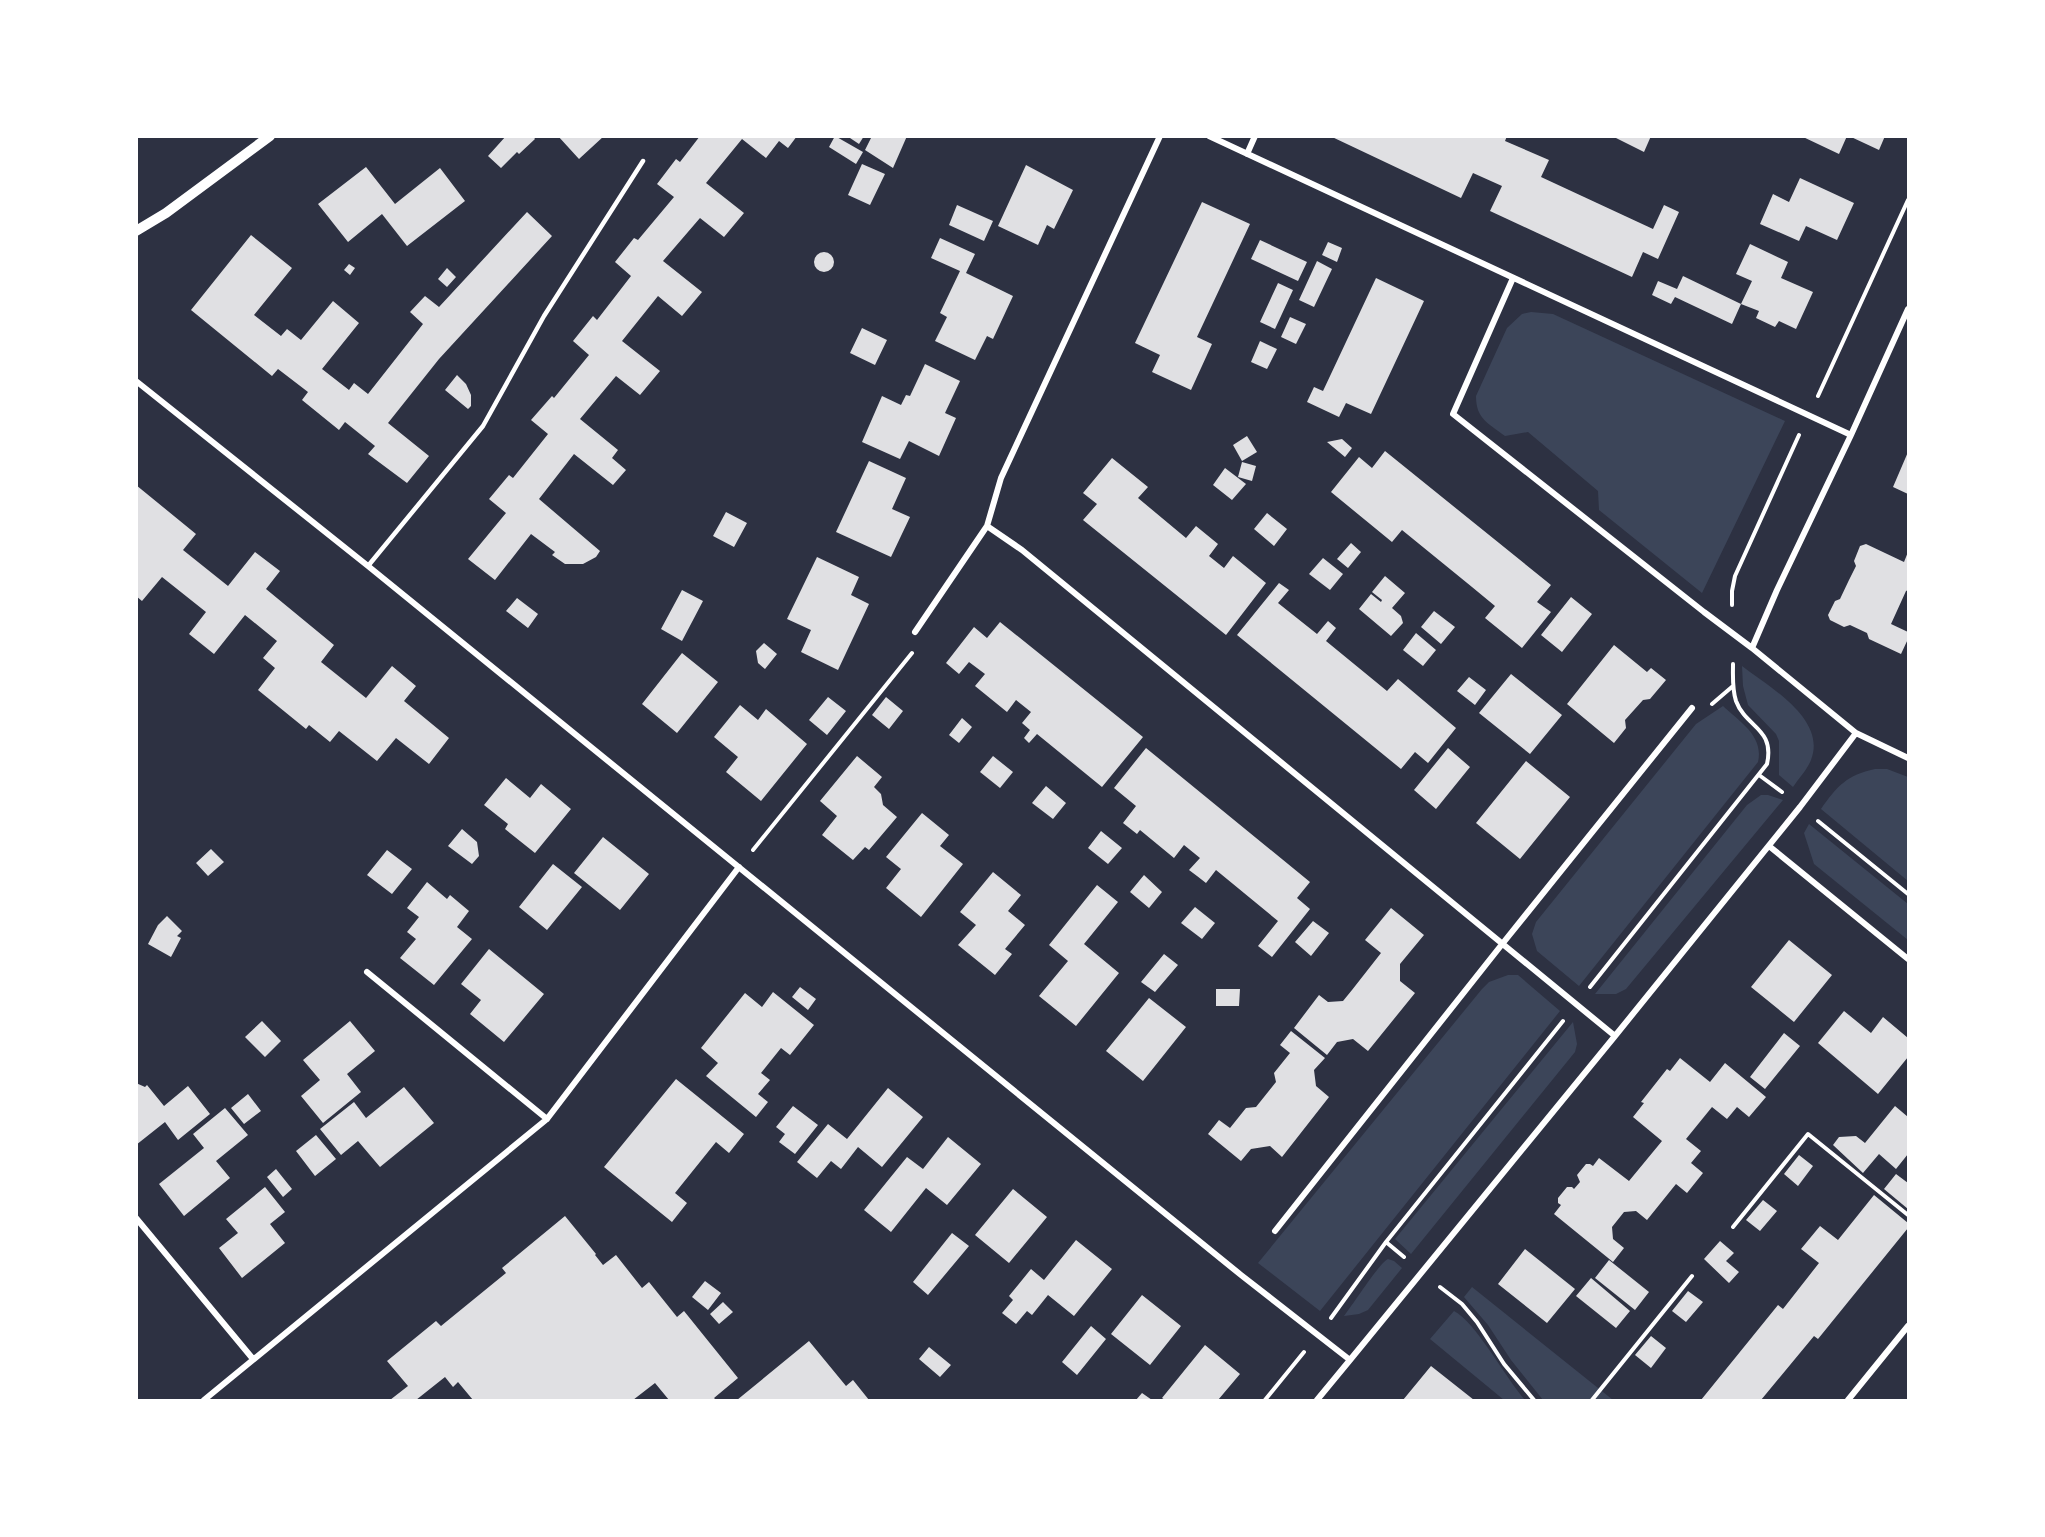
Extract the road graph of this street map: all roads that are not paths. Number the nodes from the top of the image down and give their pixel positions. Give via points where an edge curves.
1 (270, 136) edge
2 (1160, 136) edge
3 (1209, 136) edge
4 (1254, 136) edge
5 (1247, 153) junction
6 (643, 161) dead end
7 (136, 231) edge
8 (1513, 278) junction
9 (1908, 309) edge
10 (1906, 320) edge
11 (136, 381) edge
12 (1851, 435) junction
13 (987, 526) junction
14 (368, 566) junction
15 (915, 632) road end
16 (1752, 648) junction
17 (1692, 708) dead end
18 (1856, 733) junction
19 (1908, 758) edge
20 (1768, 846) junction
21 (739, 867) junction
22 (1503, 943) junction
23 (1908, 959) edge
24 (366, 972) dead end
25 (1616, 1036) junction
26 (548, 1119) junction
27 (136, 1218) edge
28 (1275, 1231) dead end
29 (1908, 1326) edge
30 (253, 1359) junction
31 (1350, 1360) junction
32 (204, 1401) edge
33 (1317, 1401) edge
34 (1848, 1401) edge

1 - 7 street
2 - 13 street via 1000,478
3 - 5 street
4 - 5 street
5 - 8 street
6 - 14 lane via 544,316 483,426
8 - 12 street
8 - 16 street via 1453,414
9 - 10 street
10 - 12 street
11 - 14 street
12 - 16 street
13 - 15 street
13 - 22 street via 1022,550
14 - 21 street
16 - 18 street
17 - 22 street
18 - 19 street
18 - 20 street
20 - 23 street
20 - 25 street
21 - 26 street
21 - 31 street
22 - 25 street
22 - 28 street
24 - 26 street
25 - 31 street
26 - 30 street
27 - 30 street
29 - 34 street
30 - 32 street
31 - 33 street

